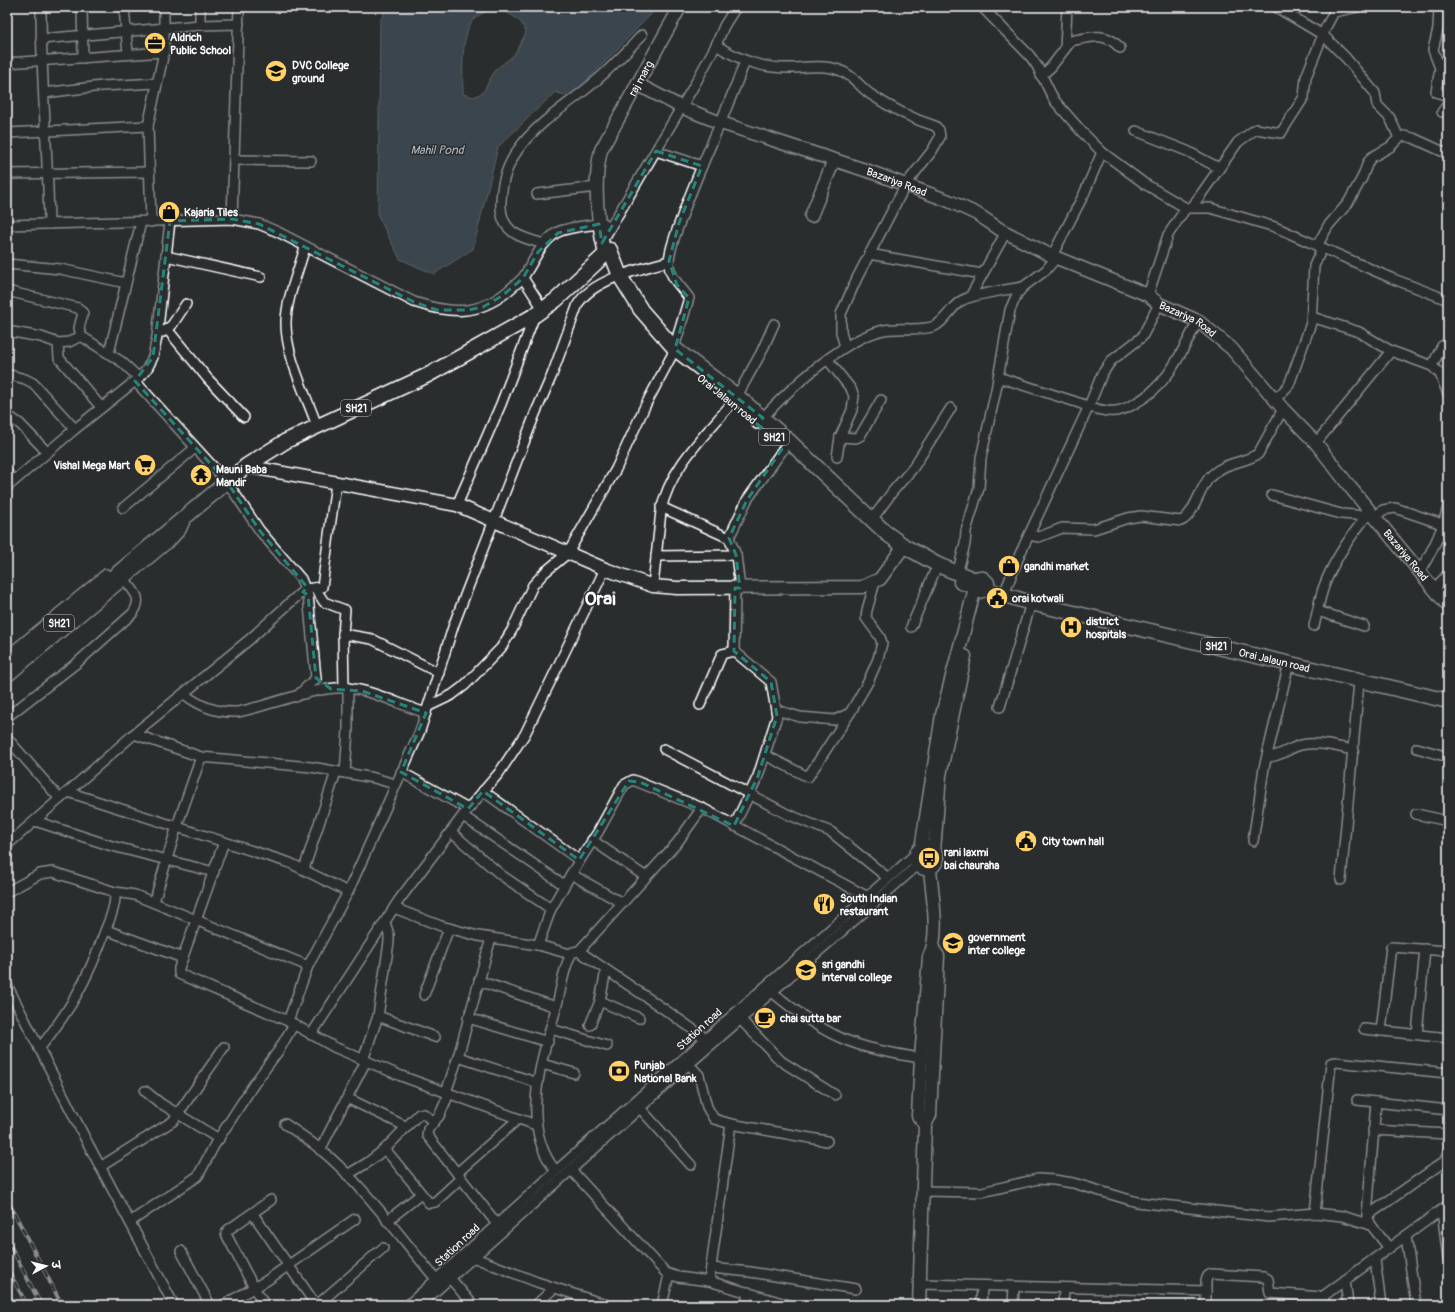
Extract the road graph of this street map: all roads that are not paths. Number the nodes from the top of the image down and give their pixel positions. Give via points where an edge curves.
1 (41, 7) edge
2 (82, 7) edge
3 (124, 7) edge
4 (164, 7) edge
5 (200, 7) edge
6 (239, 7) edge
7 (680, 7) edge
8 (736, 7) edge
9 (982, 7) edge
10 (1067, 7) edge
11 (1276, 7) edge
12 (1358, 7) edge
13 (1439, 7) edge
14 (239, 24) junction
15 (200, 25) junction
16 (165, 29) junction
17 (127, 32) junction
18 (82, 35) junction
19 (642, 35) dead end
20 (1323, 35) junction
21 (41, 39) junction
22 (716, 45) junction
23 (1065, 48) junction
24 (1120, 48) dead end
25 (164, 52) junction
26 (128, 54) junction
27 (83, 58) junction
28 (41, 61) junction
29 (744, 61) junction
30 (7, 63) edge
31 (1041, 76) junction
32 (157, 83) junction
33 (638, 84) junction
34 (44, 93) junction
35 (1448, 96) edge
36 (1448, 104) edge
37 (681, 107) junction
38 (1442, 112) dead end
39 (721, 123) junction
40 (148, 126) junction
41 (1136, 131) dead end
42 (47, 132) junction
43 (7, 133) edge
44 (1399, 138) junction
45 (601, 150) junction
46 (656, 152) junction
47 (1102, 152) junction
48 (1448, 154) edge
49 (234, 160) junction
50 (834, 160) junction
51 (311, 161) dead end
52 (702, 166) junction
53 (1219, 168) junction
54 (148, 172) junction
55 (49, 173) junction
56 (7, 174) edge
57 (906, 184) junction
58 (597, 187) junction
59 (537, 194) dead end
60 (1189, 207) junction
61 (811, 216) dead end
62 (232, 219) junction
63 (170, 221) junction
64 (141, 222) junction
65 (151, 222) junction
66 (601, 223) junction
67 (49, 224) junction
68 (7, 225) edge
69 (1006, 232) junction
70 (606, 235) junction
71 (544, 244) junction
72 (305, 247) junction
73 (1319, 247) junction
74 (607, 252) junction
75 (870, 254) junction
76 (166, 256) junction
77 (1054, 257) junction
78 (669, 261) junction
79 (7, 264) edge
80 (982, 274) junction
81 (260, 277) dead end
82 (618, 277) junction
83 (523, 278) junction
84 (126, 283) junction
85 (1023, 287) junction
86 (7, 291) edge
87 (1148, 295) junction
88 (970, 297) junction
89 (1448, 300) edge
90 (186, 304) dead end
91 (1159, 304) junction
92 (539, 312) junction
93 (1312, 317) junction
94 (1198, 321) junction
95 (774, 324) dead end
96 (167, 329) junction
97 (7, 331) edge
98 (81, 336) junction
99 (157, 336) junction
100 (1448, 342) edge
101 (58, 343) junction
102 (846, 348) junction
103 (1391, 351) junction
104 (673, 352) junction
105 (109, 353) junction
106 (828, 360) junction
107 (1432, 366) junction
108 (7, 374) edge
109 (998, 377) junction
110 (137, 379) junction
111 (1448, 394) edge
112 (734, 399) junction
113 (881, 400) dead end
114 (1275, 400) junction
115 (1089, 406) junction
116 (102, 408) junction
117 (951, 408) dead end
118 (1283, 409) junction
119 (7, 415) edge
120 (244, 417) dead end
121 (760, 421) junction
122 (317, 426) junction
123 (75, 429) junction
124 (840, 437) junction
125 (787, 443) junction
126 (1316, 443) junction
127 (195, 448) junction
128 (47, 452) junction
129 (837, 457) dead end
130 (246, 466) junction
131 (7, 473) edge
132 (828, 481) junction
133 (227, 482) junction
134 (336, 483) junction
135 (10, 484) edge
136 (1272, 495) dead end
137 (457, 505) junction
138 (1448, 506) edge
139 (662, 507) junction
140 (123, 508) dead end
141 (1371, 515) junction
142 (185, 517) junction
143 (495, 521) junction
144 (871, 521) junction
145 (1446, 525) edge
146 (1029, 535) junction
147 (729, 538) junction
148 (902, 549) junction
149 (568, 553) junction
150 (736, 555) junction
151 (656, 556) junction
152 (604, 569) junction
153 (1420, 571) junction
154 (934, 573) junction
155 (957, 574) junction
156 (1448, 574) edge
157 (119, 580) junction
158 (875, 582) junction
159 (653, 586) junction
160 (979, 586) junction
161 (315, 588) junction
162 (737, 588) junction
163 (1006, 589) junction
164 (1434, 589) junction
165 (304, 590) junction
166 (1031, 603) junction
167 (1448, 606) edge
168 (1318, 612) junction
169 (1314, 626) dead end
170 (1364, 626) dead end
171 (911, 627) dead end
172 (343, 634) junction
173 (734, 651) junction
174 (7, 656) edge
175 (1289, 664) junction
176 (7, 666) edge
177 (439, 673) junction
178 (7, 678) edge
179 (316, 678) junction
180 (1359, 682) junction
181 (346, 688) junction
182 (332, 689) junction
183 (184, 694) junction
184 (1448, 695) edge
185 (296, 697) junction
186 (1448, 701) edge
187 (700, 705) dead end
188 (1000, 707) dead end
189 (428, 710) junction
190 (776, 710) junction
191 (850, 714) junction
192 (7, 717) edge
193 (134, 734) junction
194 (7, 738) edge
195 (1417, 748) dead end
196 (664, 749) dead end
197 (1354, 750) junction
198 (765, 755) junction
199 (201, 757) junction
200 (1267, 757) junction
201 (1448, 757) edge
202 (341, 772) junction
203 (401, 772) junction
204 (395, 784) junction
205 (483, 791) junction
206 (68, 792) junction
207 (750, 793) junction
208 (60, 799) junction
209 (702, 808) junction
210 (465, 813) junction
211 (1416, 814) dead end
212 (35, 821) junction
213 (1448, 821) edge
214 (176, 826) junction
215 (734, 826) junction
216 (450, 832) junction
217 (592, 840) junction
218 (1253, 841) dead end
219 (224, 842) junction
220 (7, 845) edge
221 (934, 850) junction
222 (919, 851) junction
223 (579, 860) junction
224 (166, 861) junction
225 (918, 865) junction
226 (304, 869) junction
227 (930, 869) junction
228 (214, 872) junction
229 (571, 874) junction
230 (646, 877) junction
231 (888, 878) junction
232 (1341, 880) dead end
233 (564, 886) junction
234 (7, 892) edge
235 (115, 892) junction
236 (348, 892) junction
237 (866, 896) junction
238 (154, 902) junction
239 (622, 903) junction
240 (394, 908) junction
241 (550, 909) junction
242 (197, 920) junction
243 (385, 922) junction
244 (449, 928) junction
245 (106, 930) junction
246 (491, 938) junction
247 (538, 945) junction
248 (1425, 949) junction
249 (1448, 951) edge
250 (575, 953) junction
251 (183, 958) junction
252 (308, 966) junction
253 (606, 970) junction
254 (478, 981) junction
255 (7, 985) edge
256 (772, 992) junction
257 (424, 995) dead end
258 (600, 1001) junction
259 (556, 1007) junction
260 (378, 1016) junction
261 (468, 1018) junction
262 (639, 1018) dead end
263 (741, 1020) junction
264 (291, 1022) junction
265 (590, 1025) dead end
266 (551, 1029) junction
267 (1364, 1030) dead end
268 (1381, 1030) junction
269 (1417, 1034) junction
270 (311, 1035) junction
271 (435, 1037) dead end
272 (1448, 1038) edge
273 (706, 1039) junction
274 (548, 1042) junction
275 (606, 1046) dead end
276 (224, 1047) dead end
277 (39, 1049) junction
278 (458, 1057) junction
279 (926, 1059) junction
280 (365, 1061) junction
281 (686, 1061) junction
282 (542, 1064) junction
283 (574, 1073) dead end
284 (1448, 1073) edge
285 (538, 1083) junction
286 (146, 1091) dead end
287 (447, 1093) junction
288 (835, 1095) dead end
289 (347, 1098) junction
290 (1357, 1100) dead end
291 (1376, 1102) junction
292 (640, 1108) junction
293 (1448, 1110) edge
294 (180, 1114) junction
295 (517, 1120) junction
296 (434, 1122) junction
297 (285, 1124) dead end
298 (731, 1124) junction
299 (407, 1126) junction
300 (536, 1126) junction
301 (1373, 1130) junction
302 (1448, 1134) edge
303 (219, 1139) junction
304 (827, 1141) dead end
305 (385, 1149) junction
306 (320, 1150) junction
307 (1448, 1151) edge
308 (691, 1165) dead end
309 (100, 1167) junction
310 (571, 1170) junction
311 (556, 1171) junction
312 (347, 1175) junction
313 (459, 1175) junction
314 (923, 1191) junction
315 (421, 1194) junction
316 (271, 1200) dead end
317 (1445, 1207) edge
318 (1315, 1213) junction
319 (253, 1214) junction
320 (1367, 1216) junction
321 (354, 1219) dead end
322 (387, 1221) junction
323 (130, 1222) junction
324 (497, 1224) junction
325 (1371, 1225) junction
326 (1406, 1236) junction
327 (383, 1248) dead end
328 (1389, 1248) junction
329 (181, 1251) dead end
330 (465, 1254) junction
331 (474, 1257) junction
332 (1374, 1259) junction
333 (1448, 1259) edge
334 (289, 1265) junction
335 (711, 1268) junction
336 (670, 1275) junction
337 (450, 1278) junction
338 (436, 1279) junction
339 (1345, 1280) junction
340 (709, 1281) junction
341 (920, 1284) junction
342 (982, 1286) junction
343 (1014, 1287) junction
344 (254, 1288) junction
345 (554, 1288) junction
346 (856, 1289) dead end
347 (1064, 1289) junction
348 (1206, 1291) junction
349 (748, 1292) junction
350 (1324, 1301) edge
351 (174, 1305) edge
352 (210, 1305) edge
353 (222, 1305) edge
354 (265, 1305) edge
355 (317, 1305) edge
356 (408, 1305) edge
357 (420, 1305) edge
358 (473, 1305) edge
359 (536, 1305) edge
360 (607, 1305) edge
361 (662, 1305) edge
362 (746, 1305) edge
363 (789, 1305) edge
364 (919, 1305) edge
365 (981, 1305) edge
366 (1013, 1305) edge
367 (1063, 1305) edge
368 (1206, 1305) edge
369 (1311, 1305) edge
370 (1348, 1305) edge
371 (1381, 1305) edge
372 (1416, 1305) edge

1 - 21 street
2 - 18 street
3 - 17 street
4 - 16 street
5 - 15 street
6 - 14 street
7 - 33 street, raj marg
8 - 22 street
9 - 31 street via 1030,56
10 - 23 street
11 - 20 street
12 - 20 street via 1334,12
13 - 35 street via 1438,29 1433,50 1440,68 1436,92
14 - 15 street
14 - 49 street
15 - 16 street
16 - 17 street
16 - 25 street
17 - 18 street
17 - 26 street
18 - 21 street
18 - 27 street
19 - 71 street via 597,80 551,116 510,158 501,190 500,207 505,223 510,231 520,238
20 - 44 street via 1375,93 1377,105 1390,118
20 - 53 street via 1306,77 1304,97 1281,133 1256,129 1238,142
21 - 28 street
22 - 29 street
22 - 37 street
23 - 24 street via 1071,42 1103,37 1110,38
23 - 31 street
25 - 26 street
25 - 32 street
26 - 27 street
27 - 28 street
28 - 30 street
28 - 34 street
29 - 39 street
29 - 57 street via 775,67 838,69 850,75 901,114 936,126 940,137
31 - 47 street via 1054,100
32 - 34 street
32 - 40 street
33 - 37 street, Bazariya Road
33 - 45 street, raj marg
34 - 42 street
36 - 38 street
37 - 39 street, Bazariya Road
37 - 46 street
39 - 50 street, Bazariya Road
39 - 52 street
40 - 42 street
40 - 54 street
41 - 53 street via 1187,151
42 - 43 street
42 - 55 street
44 - 48 street via 1413,138
44 - 73 street via 1368,162 1362,178 1348,202 1328,226
45 - 58 street
45 - 66 street
46 - 52 street
46 - 70 street
47 - 60 street via 1145,184
47 - 77 street
49 - 51 street
49 - 62 street
50 - 57 street, Bazariya Road
50 - 61 street
52 - 78 street via 679,223
53 - 60 street
54 - 55 street
54 - 65 street
55 - 56 street
55 - 67 street
57 - 69 street, Bazariya Road via 964,207
57 - 75 street
58 - 59 street
58 - 66 street
60 - 73 street via 1210,208 1274,227
60 - 87 street via 1168,235
62 - 63 street
62 - 72 street via 259,224
63 - 65 street
63 - 76 street
64 - 65 street
64 - 67 street
64 - 84 street
66 - 70 street
66 - 71 street via 558,232
66 - 74 street
67 - 68 street
69 - 77 street, Bazariya Road
69 - 80 street
70 - 74 street
71 - 83 street
72 - 83 street via 414,302 437,310 468,310 483,307 502,296
72 - 122 street via 288,305 286,331 290,350
73 - 89 street
73 - 93 street via 1314,266
74 - 82 main road, Orai Jalaun road / SH21
74 - 92 main road, SH21 via 556,300
75 - 80 street
75 - 102 street via 841,314 840,324
76 - 81 street
76 - 99 street
77 - 85 street via 1046,270
77 - 87 street, Bazariya Road
78 - 82 street
78 - 104 street via 677,285 689,298
79 - 84 street via 60,269
80 - 88 street
82 - 104 main road, Orai Jalaun road / SH21
82 - 143 street via 583,294
83 - 92 street
84 - 105 street
85 - 88 street
85 - 109 street via 1010,310
86 - 98 street via 78,308 83,312 79,328
87 - 91 street, Bazariya Road
88 - 102 street via 959,302 935,326 881,330
90 - 96 street
91 - 94 street, Bazariya Road
91 - 115 street via 1142,337 1106,366
92 - 122 main road, SH21 via 428,374
92 - 137 street
93 - 103 street via 1359,332
93 - 114 street via 1291,379 1283,393
94 - 114 street, Bazariya Road via 1231,348
94 - 115 street via 1166,378 1144,399 1110,412
95 - 112 street via 761,353
96 - 99 street
96 - 120 street via 208,379
97 - 101 street
98 - 101 street via 69,342
98 - 105 street
99 - 110 street via 147,369
100 - 107 street via 1442,346
101 - 116 street via 59,358
102 - 106 street
103 - 107 street
103 - 126 street
104 - 112 main road, Orai Jalaun road / SH21
104 - 149 street via 616,469
105 - 110 street
106 - 121 street
106 - 124 street via 854,396 852,410
107 - 111 street via 1440,374
108 - 123 street via 33,383
109 - 115 street
109 - 155 street via 981,458 979,488
110 - 116 street
110 - 127 street
112 - 121 main road, Orai Jalaun road / SH21
112 - 139 street via 669,483
113 - 124 street via 860,436
114 - 118 street, Bazariya Road
115 - 146 street
116 - 123 street
117 - 144 street via 913,468
118 - 126 street, Bazariya Road
118 - 146 street via 1258,454 1217,469 1200,491 1186,519 1181,521 1141,516 1094,529 1062,528 1039,537
119 - 128 street via 20,424
121 - 125 main road, Orai Jalaun road / SH21
122 - 130 main road, SH21 via 286,441
123 - 128 street
124 - 129 street
125 - 132 main road, Orai Jalaun road / SH21
125 - 147 street via 746,500
126 - 141 street, Bazariya Road
127 - 133 street
127 - 140 street
128 - 135 street
130 - 133 main road, SH21
130 - 134 street
131 - 135 street
132 - 144 main road, Orai Jalaun road / SH21
132 - 148 main road, Orai Jalaun road / SH21 via 880,537
133 - 142 main road, SH21
133 - 165 street via 260,531 301,579
134 - 137 street
134 - 161 street via 322,587
136 - 141 street via 1341,514
137 - 143 street
138 - 145 street
139 - 147 street
139 - 151 street
141 - 145 street via 1395,508
141 - 153 street, Bazariya Road
141 - 168 street via 1348,542 1328,576
142 - 157 main road, SH21
142 - 174 street via 166,526
143 - 149 street
143 - 177 street via 454,624
144 - 148 main road, Orai Jalaun road / SH21
145 - 153 street
146 - 163 street
147 - 150 street
148 - 154 main road, Orai Jalaun road / SH21
148 - 155 main road, Orai Jalaun road / SH21
148 - 158 street via 886,573
149 - 152 street
149 - 189 street via 533,585 501,648 464,686
150 - 151 street
150 - 162 street
151 - 159 street
152 - 159 street
152 - 205 street via 525,734
153 - 164 street, Bazariya Road
154 - 160 main road, Orai Jalaun road / SH21
154 - 171 street
155 - 160 main road, Orai Jalaun road / SH21
156 - 164 street
157 - 176 main road, SH21
157 - 178 street
157 - 192 street via 138,600 133,613 78,662
158 - 162 street via 862,586
158 - 191 street via 866,618 880,637 882,647 868,682
159 - 162 street
160 - 163 main road
160 - 166 main road, Orai Jalaun road / SH21
160 - 221 street via 940,775
160 - 222 street via 942,715
161 - 165 street
161 - 172 street via 324,602 345,610
162 - 173 street
163 - 184 main road
164 - 167 street, Bazariya Road
165 - 179 street via 308,595
165 - 183 street
166 - 175 main road, Orai Jalaun road / SH21
166 - 188 street
168 - 169 street
168 - 170 street
172 - 177 street via 372,639
172 - 181 street
173 - 187 street via 722,654
173 - 190 street via 771,682
175 - 180 main road, Orai Jalaun road / SH21
175 - 200 street
177 - 189 street
179 - 182 street
179 - 185 street
180 - 186 main road, Orai Jalaun road / SH21
180 - 197 street
181 - 182 street
181 - 189 street
181 - 202 street via 348,730
182 - 185 street
183 - 185 street via 209,709 223,712 250,710
183 - 193 street
189 - 203 street
190 - 191 street via 800,717 835,720
190 - 198 street via 777,716
191 - 198 street via 808,777
193 - 199 street
193 - 206 street
194 - 208 street
195 - 201 street
196 - 207 street
197 - 200 street via 1311,744 1300,745 1275,757
197 - 232 street
198 - 207 street
199 - 202 street
199 - 214 street
200 - 218 street
202 - 204 street
202 - 226 street
203 - 204 street
203 - 210 street
204 - 236 street
205 - 210 street
205 - 223 street
206 - 208 street
206 - 214 street
207 - 215 street
207 - 231 street via 787,814 831,832
208 - 212 street
209 - 215 street
209 - 217 street via 640,782 629,781 624,785
209 - 230 street via 677,843
210 - 216 street
210 - 233 street
211 - 213 street
212 - 220 street
212 - 224 street
214 - 219 street
214 - 224 street
215 - 237 street
216 - 240 street
216 - 241 street via 501,875
217 - 223 street
217 - 230 street
219 - 226 street
219 - 228 street
221 - 222 street via 927,848
221 - 227 street via 937,861
222 - 225 street via 916,859
222 - 231 street, Station road
223 - 229 street
224 - 228 street
224 - 238 street
225 - 227 street via 923,869
225 - 256 street, Station road
226 - 236 street
227 - 279 street via 934,919 933,949 929,957
228 - 242 street
229 - 233 street
229 - 239 street
230 - 239 street
231 - 237 street, Station road
233 - 241 street
234 - 235 street via 47,872 52,872
235 - 238 street via 135,895
235 - 245 street
236 - 252 street
237 - 273 street, Station road
238 - 242 street
239 - 250 street
240 - 243 street
240 - 244 street
241 - 247 street
242 - 251 street
242 - 252 street
243 - 260 street via 389,942
243 - 270 street
244 - 246 street
244 - 257 street
245 - 251 street
245 - 277 street via 94,964 80,990
246 - 247 street
246 - 254 street
247 - 250 street
248 - 249 street
248 - 268 street via 1393,946 1389,950
248 - 269 street
250 - 253 street
250 - 259 street
251 - 264 street via 179,971 182,977
252 - 264 street
253 - 258 street
253 - 273 street
254 - 259 street
254 - 261 street
255 - 277 street
256 - 263 street, Station road
256 - 279 street via 802,1016 841,1038 878,1051
258 - 262 street
258 - 265 street
259 - 266 street
260 - 271 street
260 - 280 street
261 - 274 street
261 - 278 street
263 - 281 street, Station road
263 - 288 street via 781,1060
264 - 270 street
264 - 303 street via 279,1050
266 - 274 street
266 - 275 street
267 - 268 street
268 - 269 street
269 - 272 street
270 - 280 street
273 - 281 street, Station road
274 - 282 street
276 - 294 street
277 - 309 street
278 - 285 street
278 - 287 street
279 - 314 street via 918,1116 925,1125
280 - 287 street
280 - 289 street
281 - 292 street, Station road
281 - 298 street via 701,1082 710,1115 720,1122
281 - 311 street, Station road
282 - 283 street
282 - 285 street
284 - 318 street via 1331,1063
285 - 300 street
286 - 294 street via 160,1103
287 - 295 street
287 - 296 street
289 - 299 street
289 - 306 street
290 - 291 street
291 - 293 street
291 - 301 street
292 - 308 street
292 - 310 street, Station road
294 - 303 street
294 - 309 street via 166,1127
295 - 300 street
295 - 313 street
296 - 299 street via 422,1113
296 - 313 street via 428,1130 428,1135
297 - 306 street
298 - 304 street
298 - 335 street
299 - 305 street
300 - 311 street via 542,1147
301 - 302 street
301 - 320 street
303 - 323 street via 195,1180
305 - 312 street
305 - 315 street
306 - 312 street
307 - 320 street via 1445,1161
309 - 323 street
310 - 331 street, Station road
310 - 336 street via 662,1270
311 - 324 street, Station road
312 - 322 street
313 - 315 street via 432,1203
313 - 324 street
314 - 318 street via 982,1192 1038,1179 1073,1184 1137,1202 1281,1217
314 - 341 street
315 - 322 street
316 - 319 street
317 - 326 street
317 - 333 street
318 - 325 street via 1342,1216
319 - 334 street
319 - 344 street via 228,1230 226,1234
320 - 325 street
321 - 334 street
322 - 338 street
323 - 351 street
324 - 330 street, Station road
325 - 328 street
326 - 328 street
326 - 372 street
327 - 355 street
328 - 332 street
329 - 352 street
330 - 331 street
330 - 338 street, Station road
331 - 337 street, Station road
331 - 345 street
332 - 339 street
332 - 371 street
334 - 344 street
334 - 355 street
335 - 340 street
335 - 346 street
336 - 340 street
336 - 361 street
337 - 357 street, Station road
337 - 358 street
338 - 356 street, Station road
339 - 350 street
339 - 370 street
340 - 349 street
341 - 342 street
341 - 364 street
342 - 343 street
342 - 365 street
343 - 347 street
343 - 366 street
344 - 353 street
344 - 354 street
345 - 359 street
345 - 360 street
347 - 348 street
347 - 367 street
348 - 350 street via 1206,1280 1211,1274 1264,1277 1268,1279 1270,1293
348 - 368 street
349 - 362 street
349 - 363 street
350 - 369 street

